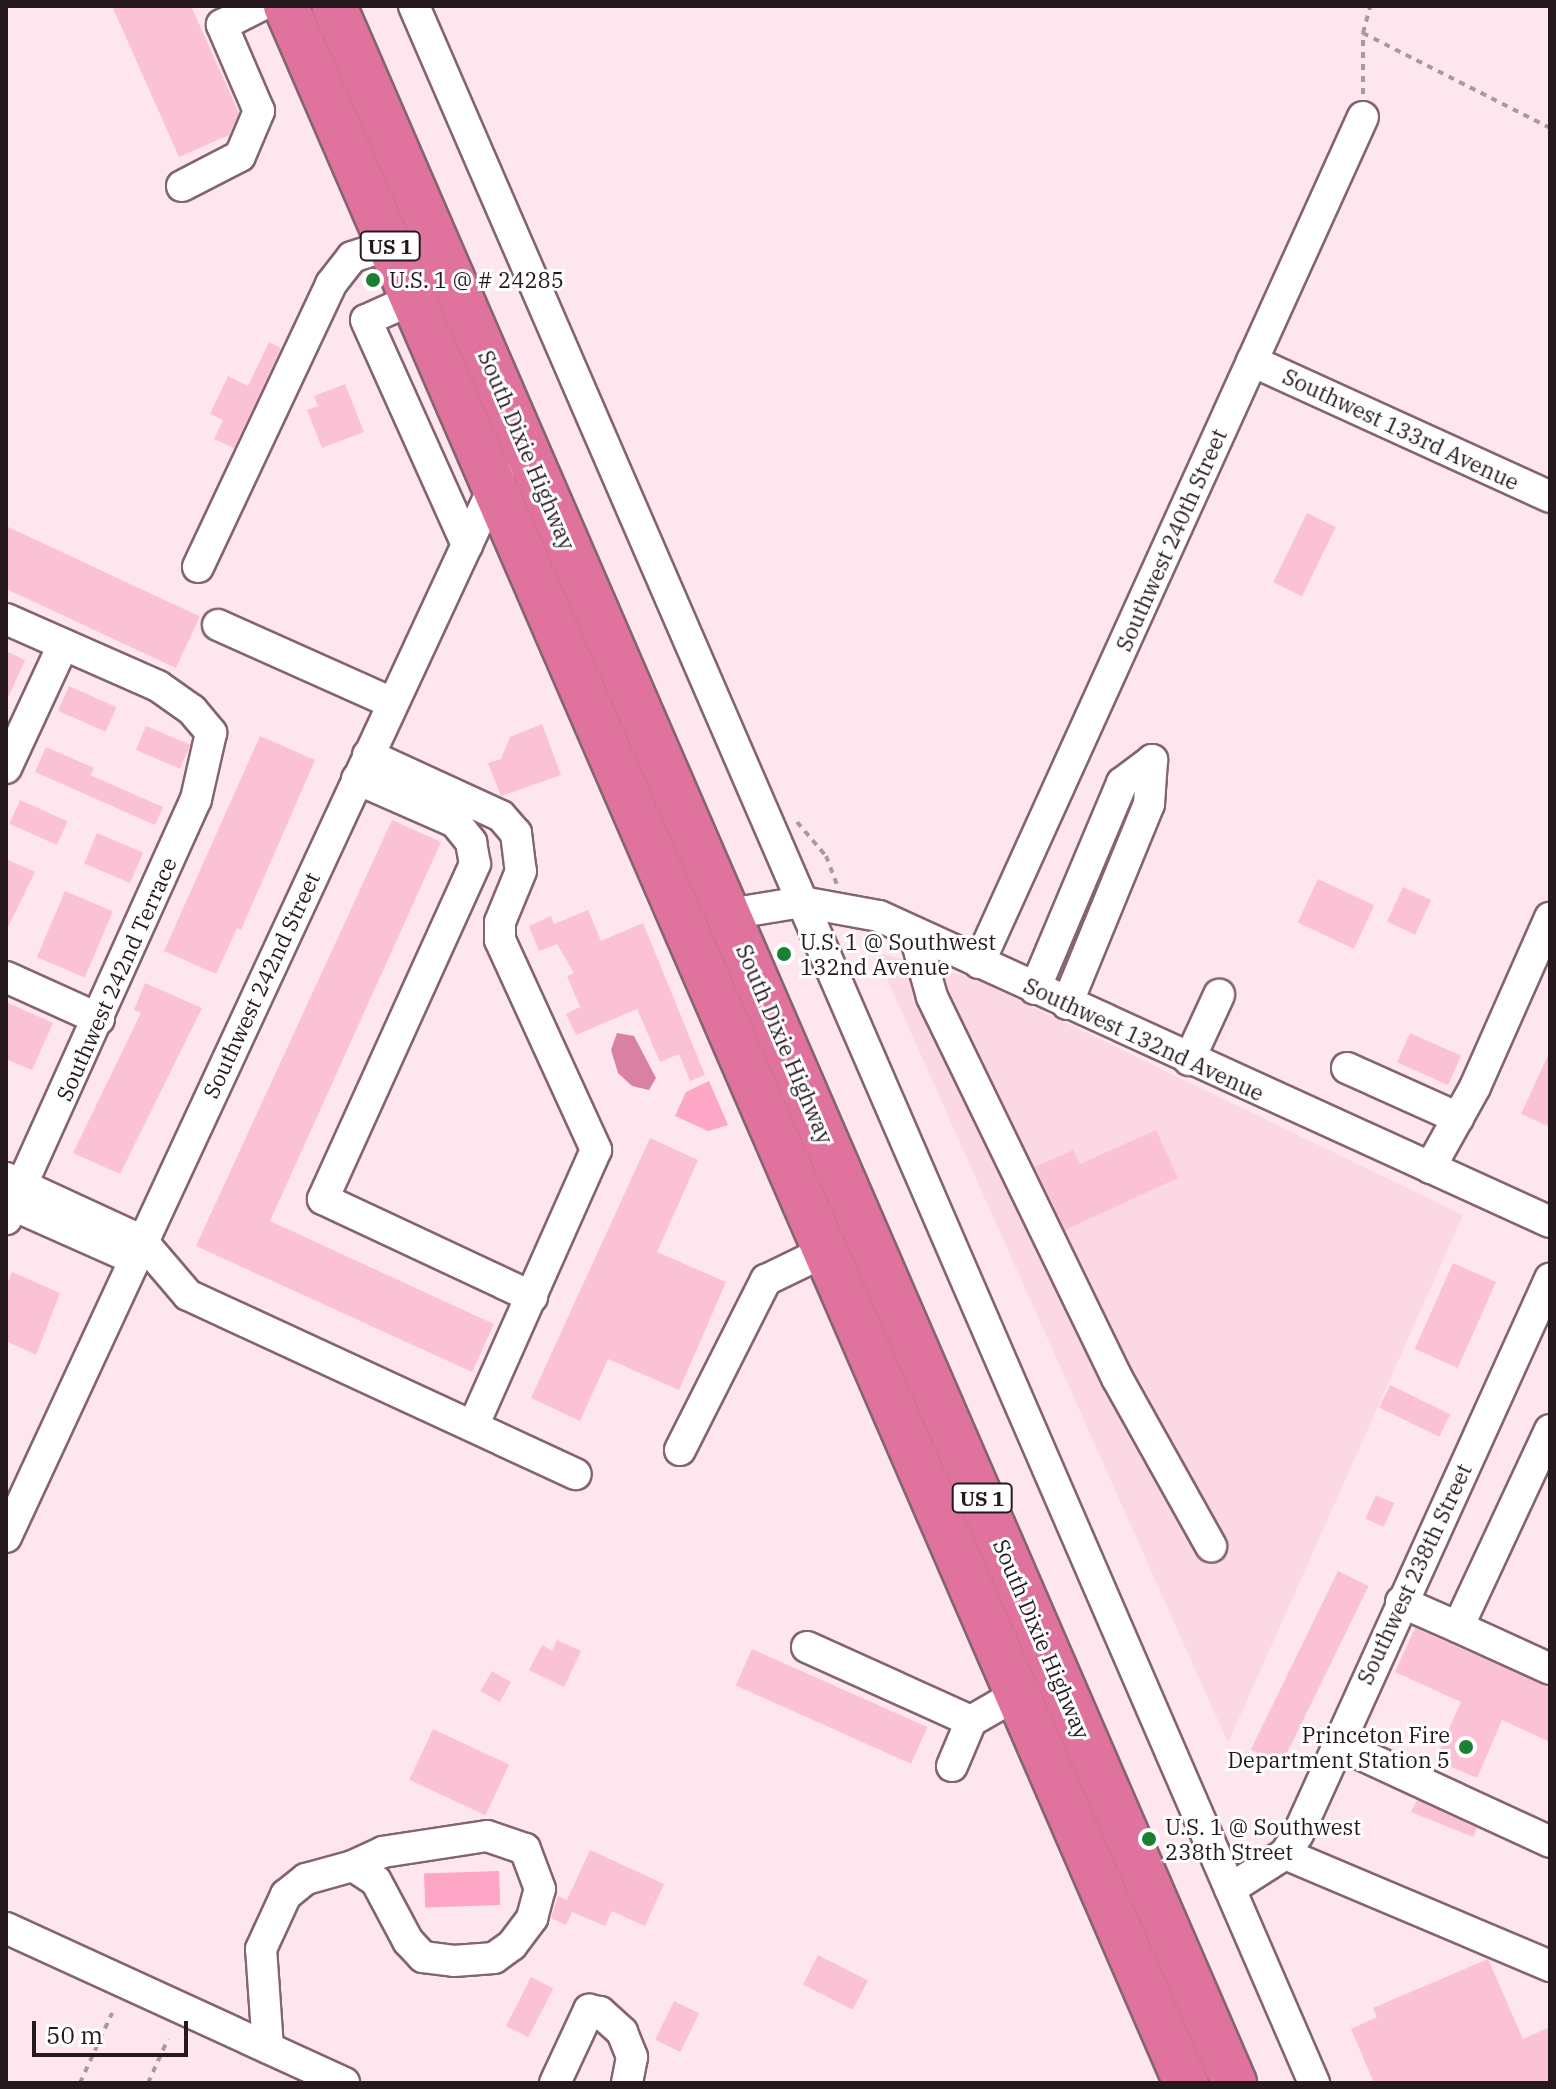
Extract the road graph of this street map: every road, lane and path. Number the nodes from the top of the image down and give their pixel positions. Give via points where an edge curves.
1 (260, 6) edge
2 (286, 6) edge
3 (302, 6) edge
4 (334, 6) edge
5 (414, 6) edge
6 (1370, 6) edge
7 (218, 15) edge
8 (1363, 33) junction
9 (1363, 117) joint
10 (1550, 128) edge
11 (182, 186) dead end
12 (389, 245) junction
13 (460, 296) junction
14 (413, 299) junction
15 (1252, 361) junction
16 (466, 421) junction
17 (520, 435) junction
18 (419, 438) junction
19 (494, 487) junction
20 (1550, 497) edge
21 (467, 545) junction
22 (198, 567) dead end
23 (6, 619) edge
24 (218, 625) dead end
25 (63, 645) junction
26 (575, 676) junction
27 (392, 703) junction
28 (363, 767) junction
29 (6, 768) edge
30 (802, 902) junction
31 (455, 912) junction
32 (729, 914) junction
33 (1550, 918) edge
34 (499, 927) junction
35 (914, 932) junction
36 (979, 963) junction
37 (6, 977) edge
38 (1035, 989) junction
39 (1219, 995) dead end
40 (1067, 1004) junction
41 (99, 1019) junction
42 (1189, 1060) junction
43 (1347, 1068) dead end
44 (1458, 1118) junction
45 (1430, 1168) junction
46 (10, 1198) edge
47 (1550, 1222) edge
48 (826, 1251) junction
49 (144, 1253) junction
50 (1547, 1291) edge
51 (532, 1297) junction
52 (473, 1426) junction
53 (1550, 1430) edge
54 (680, 1450) dead end
55 (576, 1474) dead end
56 (6, 1537) edge
57 (1211, 1546) dead end
58 (1401, 1602) junction
59 (1458, 1627) junction
60 (807, 1647) dead end
61 (1550, 1669) edge
62 (1018, 1694) junction
63 (971, 1721) junction
64 (1336, 1743) junction
65 (952, 1766) dead end
66 (1550, 1842) edge
67 (1285, 1854) junction
68 (353, 1866) junction
69 (1230, 1889) junction
70 (6, 1928) edge
71 (1550, 1966) edge
72 (112, 2013) dead end
73 (168, 2039) dead end
74 (268, 2048) junction
75 (80, 2083) edge
76 (148, 2083) edge
77 (344, 2083) edge
78 (555, 2083) edge
79 (627, 2083) edge
80 (1186, 2083) edge
81 (1234, 2083) edge
82 (1314, 2083) edge

1 - 7 street
2 - 12 highway, South Dixie Highway / US 1
3 - 13 highway via 318,24 409,234
4 - 13 highway, South Dixie Highway / US 1
5 - 30 street
6 - 8 path
7 - 11 street via 259,111 240,156
8 - 9 path
8 - 10 path
9 - 15 street, Southwest 240th Street
12 - 14 highway, South Dixie Highway / US 1
12 - 22 street via 352,257 331,284
13 - 17 highway, South Dixie Highway / US 1
14 - 16 highway, South Dixie Highway / US 1
14 - 18 street via 366,320
15 - 20 street, Southwest 133rd Avenue
15 - 36 street, Southwest 240th Street
16 - 18 street
16 - 19 highway, South Dixie Highway / US 1
17 - 19 street, Southwest 242nd Street
17 - 32 highway, South Dixie Highway / US 1
18 - 21 street
19 - 21 street, Southwest 242nd Street
19 - 26 highway, South Dixie Highway / US 1
21 - 27 street, Southwest 242nd Street
23 - 25 street
24 - 27 street
25 - 29 street
25 - 41 street, Southwest 242nd Terrace via 158,686 192,710 211,733 196,799
26 - 32 highway via 613,711 687,878 706,901
26 - 48 highway, South Dixie Highway / US 1
27 - 28 street, Southwest 242nd Street
28 - 31 street via 464,829 475,864
28 - 34 street via 510,824 522,854 521,871
28 - 49 street, Southwest 242nd Street
30 - 32 street, Southwest 132nd Avenue
30 - 35 street, Southwest 132nd Avenue via 862,910
30 - 69 street
31 - 34 street
31 - 51 street via 323,1199
32 - 48 highway via 724,933 728,971 795,1130
32 - 81 highway, South Dixie Highway / US 1
33 - 44 street
34 - 51 street via 596,1150
35 - 36 street, Southwest 132nd Avenue
35 - 57 street via 938,1011 1117,1378
36 - 38 street, Southwest 132nd Avenue
37 - 41 street
38 - 40 street, Southwest 132nd Avenue
38 - 40 street via 1122,783 1152,760 1149,804
39 - 42 street
40 - 42 street, Southwest 132nd Avenue
41 - 46 street, Southwest 242nd Terrace
42 - 45 street, Southwest 132nd Avenue
43 - 44 street
44 - 45 street
45 - 47 street, Southwest 132nd Avenue
46 - 49 street
48 - 54 street via 766,1280
48 - 62 highway, South Dixie Highway / US 1
49 - 52 street via 188,1295
49 - 56 street, Southwest 242nd Street
50 - 58 street, Southwest 238th Street
51 - 52 street
52 - 55 street
53 - 59 street
58 - 59 street
58 - 64 street, Southwest 238th Street
59 - 61 street
60 - 63 street
62 - 63 street
62 - 80 highway, South Dixie Highway / US 1
63 - 65 street
64 - 66 street
64 - 67 street, Southwest 238th Street
67 - 69 street
67 - 71 street
68 - 68 street via 376,1881 408,1941 423,1957 454,1961 494,1958 512,1945 532,1918 540,1889 525,1849 487,1836 383,1852
68 - 74 street via 306,1879 286,1895 269,1924 261,1949
69 - 82 street
70 - 74 street
72 - 75 path
73 - 76 path
74 - 77 street
78 - 79 street via 589,2010 600,2012 622,2032 632,2057

